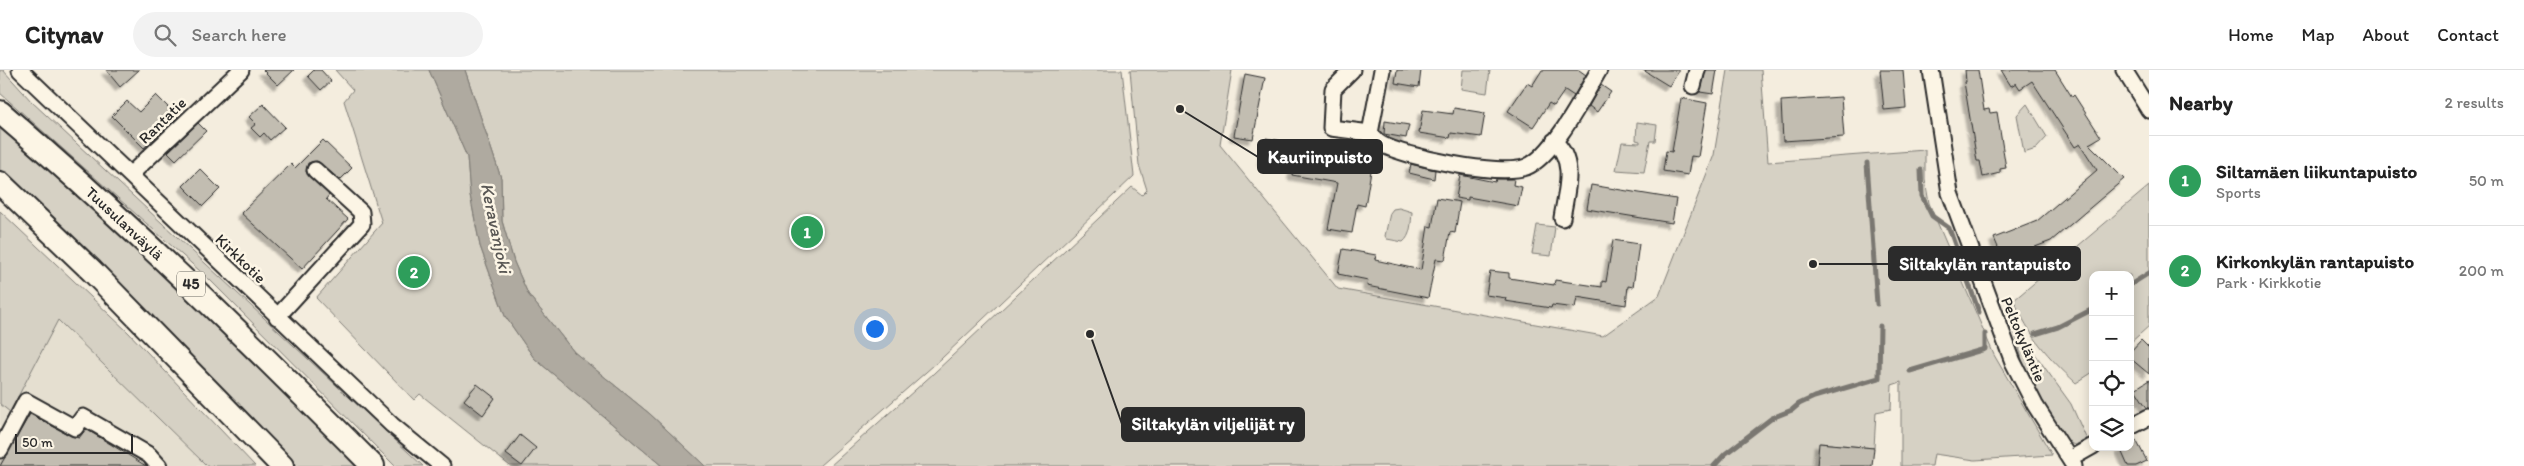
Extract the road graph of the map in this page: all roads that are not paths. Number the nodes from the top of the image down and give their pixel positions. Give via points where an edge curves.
1 (20, 70) edge
2 (240, 70) edge
3 (1352, 70) edge
4 (1382, 70) edge
5 (1599, 70) edge
6 (1697, 70) edge
7 (1931, 70) edge
8 (2124, 70) edge
9 (1693, 86) dead end
10 (2149, 110) edge
11 (0, 112) edge
12 (1370, 133) junction
13 (1554, 141) junction
14 (315, 170) dead end
15 (130, 175) junction
16 (0, 183) edge
17 (1562, 218) dead end
18 (277, 317) junction
19 (2149, 417) edge
20 (2134, 425) edge
21 (2089, 449) edge
22 (0, 450) edge
23 (2072, 462) edge
24 (159, 466) edge
25 (282, 466) edge
26 (373, 466) edge
27 (442, 466) edge

1 - 15 street, Kirkkotie
2 - 15 street, Rantatie
3 - 12 street via 1333,89 1331,128
4 - 12 street
5 - 13 street via 1568,124
6 - 9 street
7 - 23 street, Peltokyläntie via 1950,193 2013,362 2035,405
8 - 10 street
11 - 26 highway, Tuusulanväylä / 45 via 232,323
12 - 13 street via 1379,143 1408,155 1498,169 1526,167
13 - 17 street via 1562,148 1570,167
14 - 18 street via 361,212 362,224
15 - 18 street, Kirkkotie
16 - 25 highway via 99,277
18 - 27 street, Kirkkotie via 392,425
19 - 20 street
21 - 23 street
22 - 24 street via 26,401 75,428 82,417 149,455

